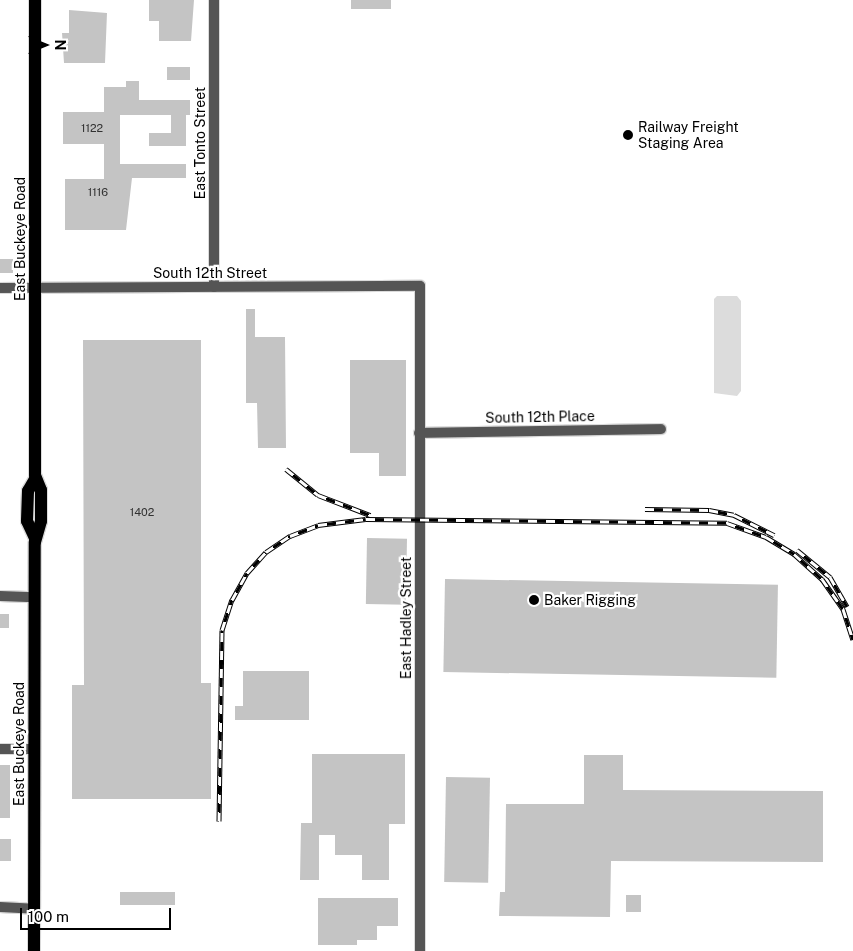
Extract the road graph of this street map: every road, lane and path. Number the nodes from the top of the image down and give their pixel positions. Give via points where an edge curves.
1 (35, 0) edge
2 (214, 0) edge
3 (420, 286) joint
4 (214, 287) junction
5 (0, 288) edge
6 (35, 288) junction
7 (661, 429) dead end
8 (419, 433) junction
9 (0, 596) edge
10 (34, 597) junction
11 (0, 749) edge
12 (34, 749) junction
13 (0, 907) edge
14 (34, 908) junction
15 (34, 951) edge
16 (420, 951) edge

1 - 6 main road, East Buckeye Road
2 - 4 street, East Tonto Street
3 - 4 street, South 12th Street
3 - 8 street, East Hadley Street
4 - 6 street, South 12th Street
5 - 6 street, South 12th Street
6 - 10 main road, East Buckeye Road via 35,479 28,491 27,521 35,538
7 - 8 street, South 12th Place
8 - 16 street, East Hadley Street
9 - 10 street
10 - 12 main road, East Buckeye Road
11 - 12 street
12 - 14 main road, East Buckeye Road
13 - 14 street
14 - 15 main road, East Buckeye Road

